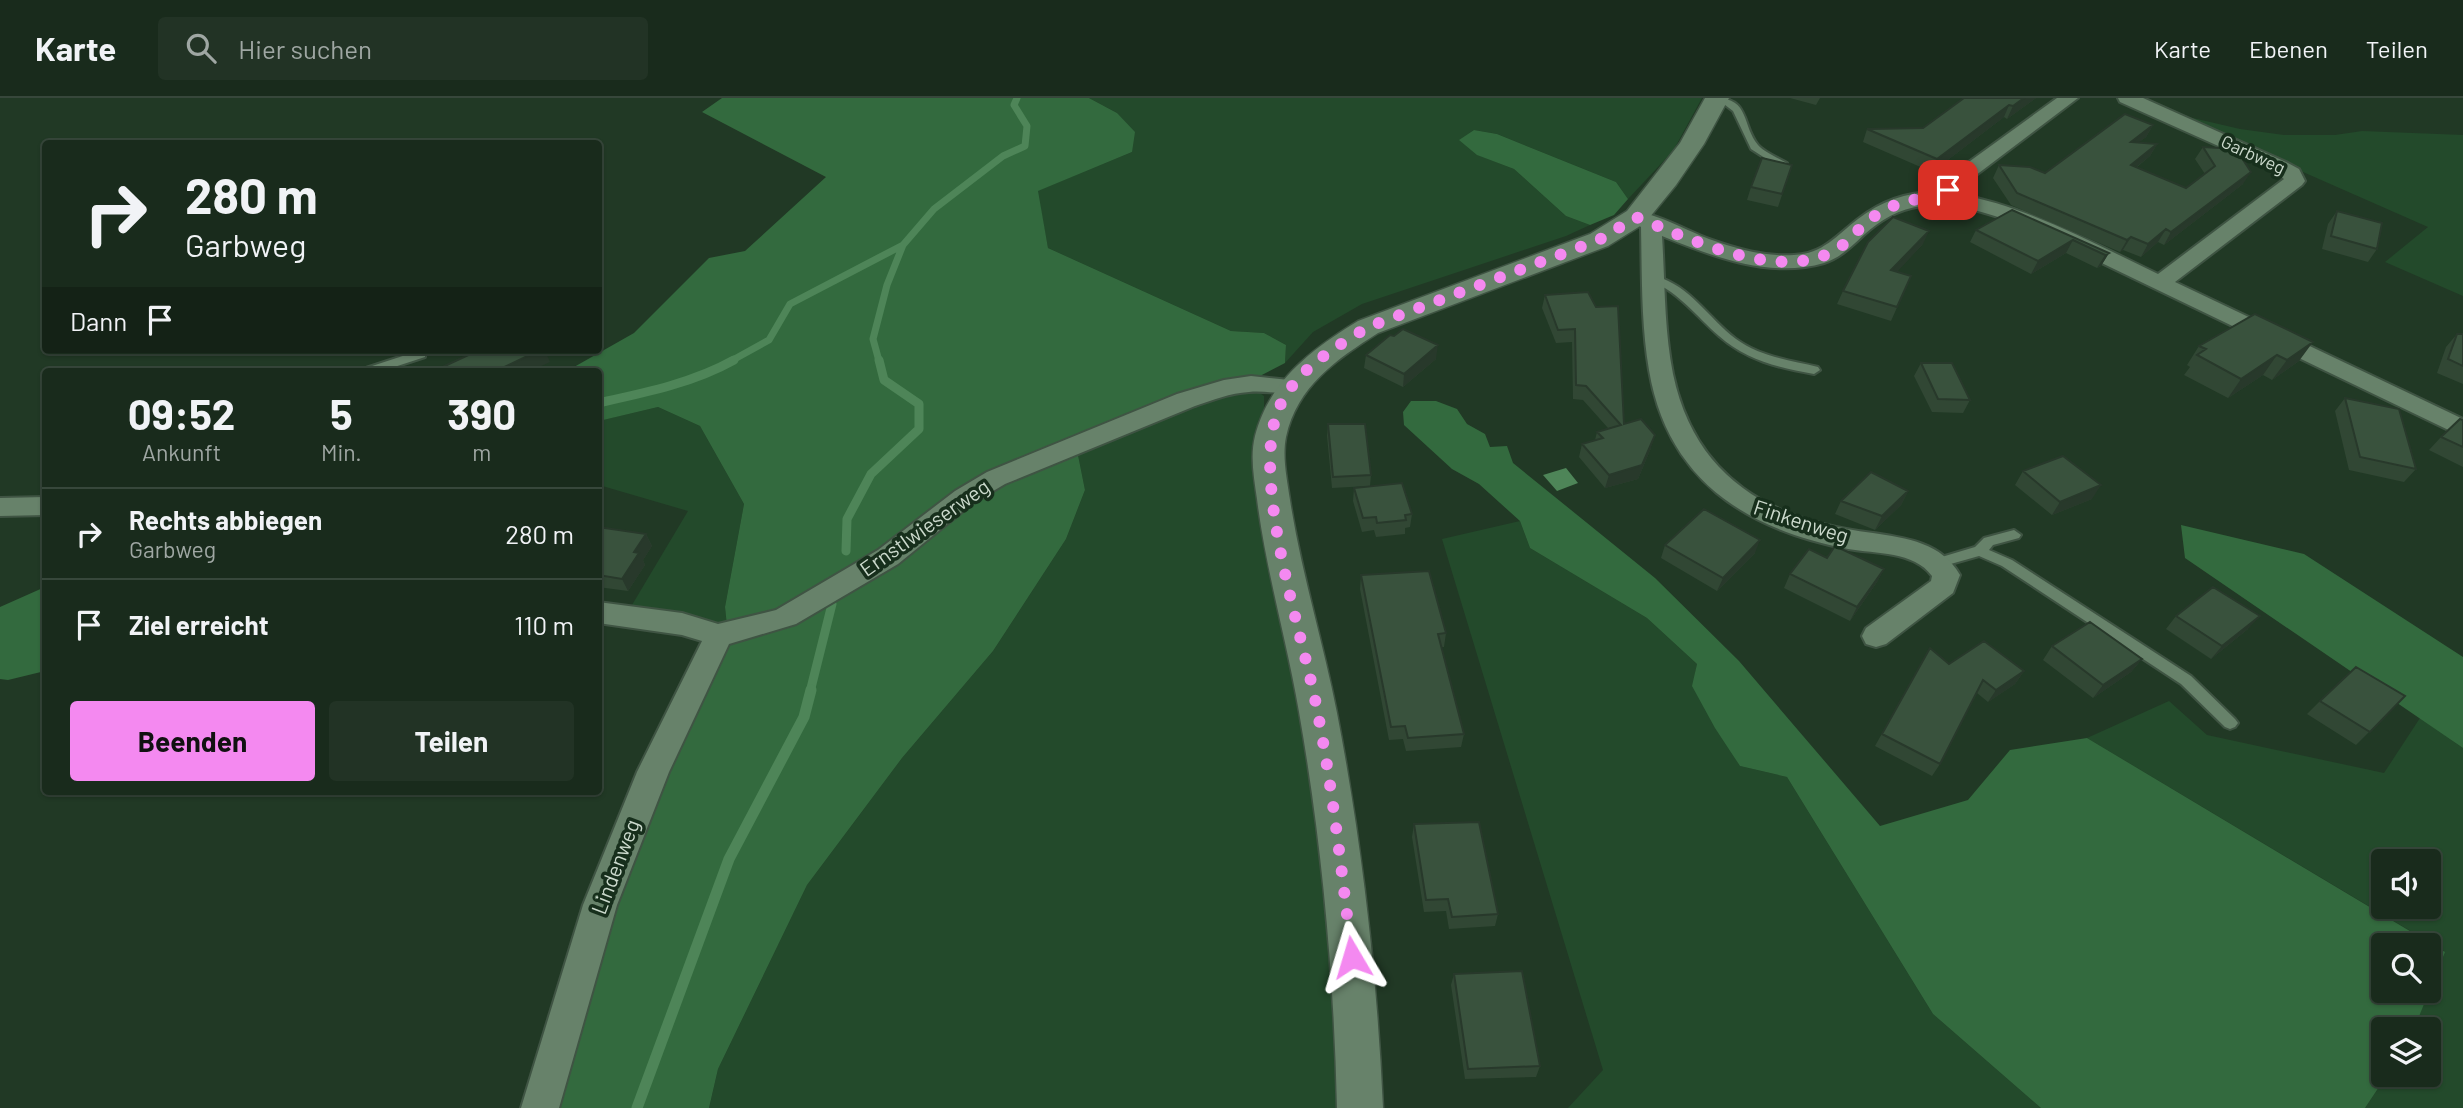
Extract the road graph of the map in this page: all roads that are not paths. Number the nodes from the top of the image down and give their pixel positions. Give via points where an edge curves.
1 (1719, 98) edge
2 (2069, 98) edge
3 (2127, 98) edge
4 (1783, 165) edge
5 (1947, 197) junction
6 (1643, 220) junction
7 (1655, 279) junction
8 (2159, 284) junction
9 (421, 354) dead end
10 (379, 368) edge
11 (1814, 370) dead end
12 (1291, 386) junction
13 (2463, 429) edge
14 (42, 506) edge
15 (0, 507) edge
16 (2014, 535) dead end
17 (1980, 551) junction
18 (1940, 562) junction
19 (602, 613) edge
20 (718, 635) junction
21 (1876, 636) dead end
22 (2230, 723) dead end
23 (540, 1108) edge
24 (1360, 1108) edge

1 - 4 lane via 1737,109 1754,148
1 - 6 street
2 - 5 street via 1955,181
3 - 8 street, Garbweg via 2279,166 2292,173 2295,181
5 - 6 street via 1925,197 1884,210 1833,252 1797,261 1749,257
5 - 8 street via 2036,224
6 - 7 street, Finkenweg
6 - 12 street via 1368,327 1334,348
7 - 11 lane via 1678,289 1730,340 1755,355 1775,364
7 - 18 street, Finkenweg via 1663,381 1674,418 1691,453 1716,484 1744,504 1795,525 1900,548
8 - 13 street
9 - 10 lane
12 - 20 street, Ernstlwieserweg via 1224,388 1042,458 964,497 888,557 786,617
12 - 24 street via 1269,440 1270,477 1335,813 1352,957
14 - 15 street
16 - 17 lane via 1989,541
17 - 18 lane
17 - 22 lane via 2007,563 2186,680
18 - 21 street via 1946,575 1943,586
19 - 20 street via 682,624
20 - 23 street, Lindenweg via 653,772 600,905

